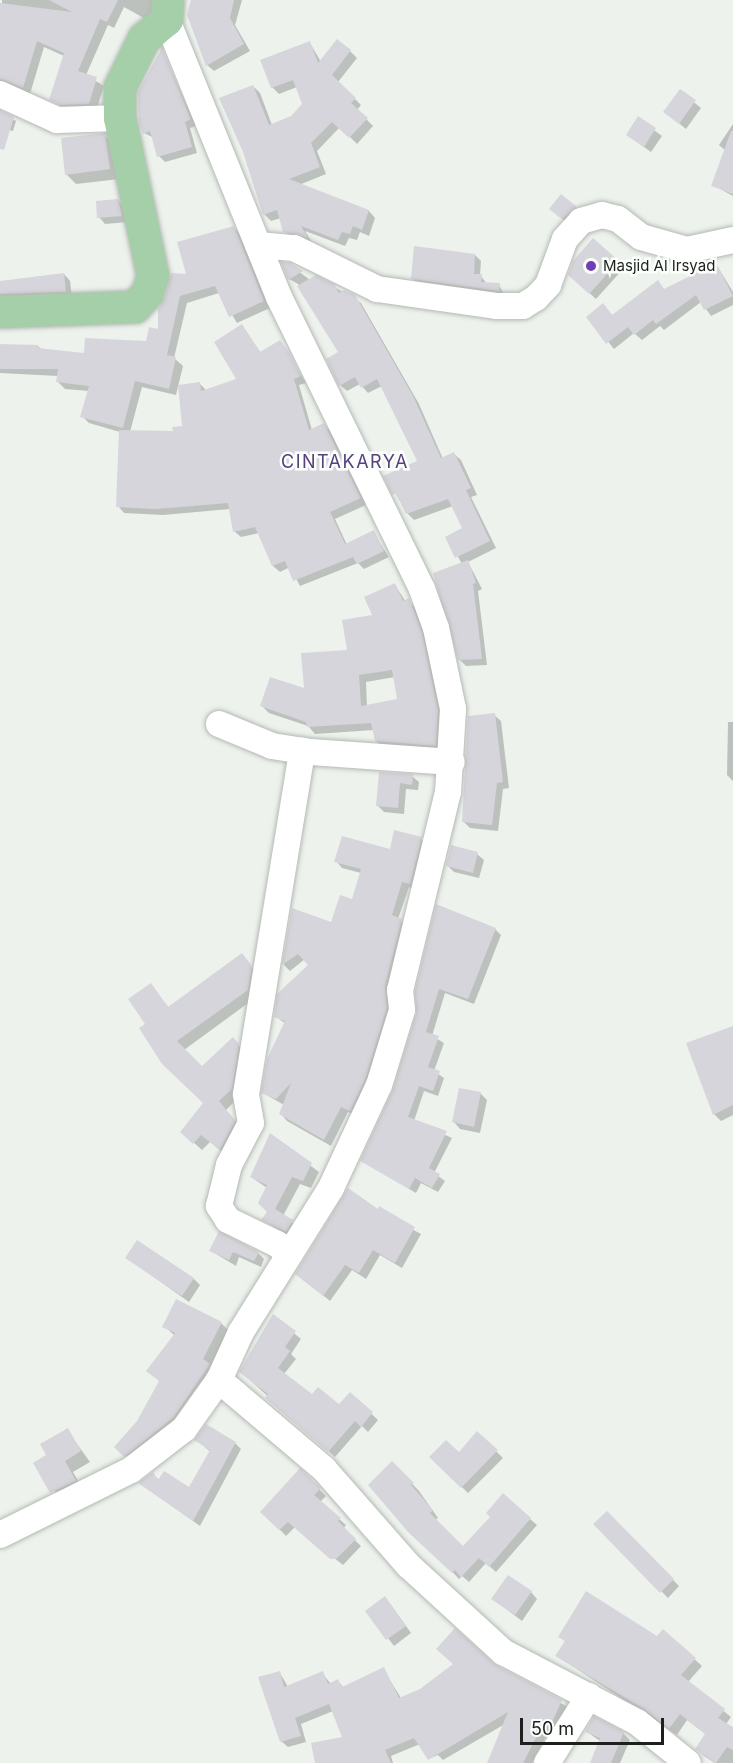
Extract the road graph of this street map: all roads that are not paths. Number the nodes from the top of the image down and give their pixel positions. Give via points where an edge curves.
1 (168, 10) edge
2 (0, 94) edge
3 (120, 118) junction
4 (733, 240) edge
5 (258, 245) junction
6 (0, 312) edge
7 (219, 724) dead end
8 (302, 751) junction
9 (452, 762) junction
10 (289, 1255) junction
11 (219, 1380) junction
12 (0, 1535) edge
13 (589, 1696) junction
14 (547, 1763) edge
15 (688, 1763) edge

1 - 3 main road via 129,65 120,88
1 - 5 street
2 - 3 street via 57,120
3 - 6 main road via 153,276 148,293 135,308
4 - 5 street via 687,250 641,237 618,219 602,215 581,221 566,239 548,285 523,306 395,293 354,279 294,248
5 - 9 street via 279,297 422,589 453,709
7 - 8 street via 272,746
8 - 9 street
8 - 10 street via 246,1094 251,1123 229,1165 219,1206 228,1220 277,1244
9 - 10 street via 434,861 400,990 402,1010 389,1057 360,1132
10 - 11 street via 232,1348
11 - 12 street via 184,1429 131,1470
11 - 13 street via 324,1469 408,1565 481,1634 531,1668
13 - 14 street
13 - 15 street via 637,1722

